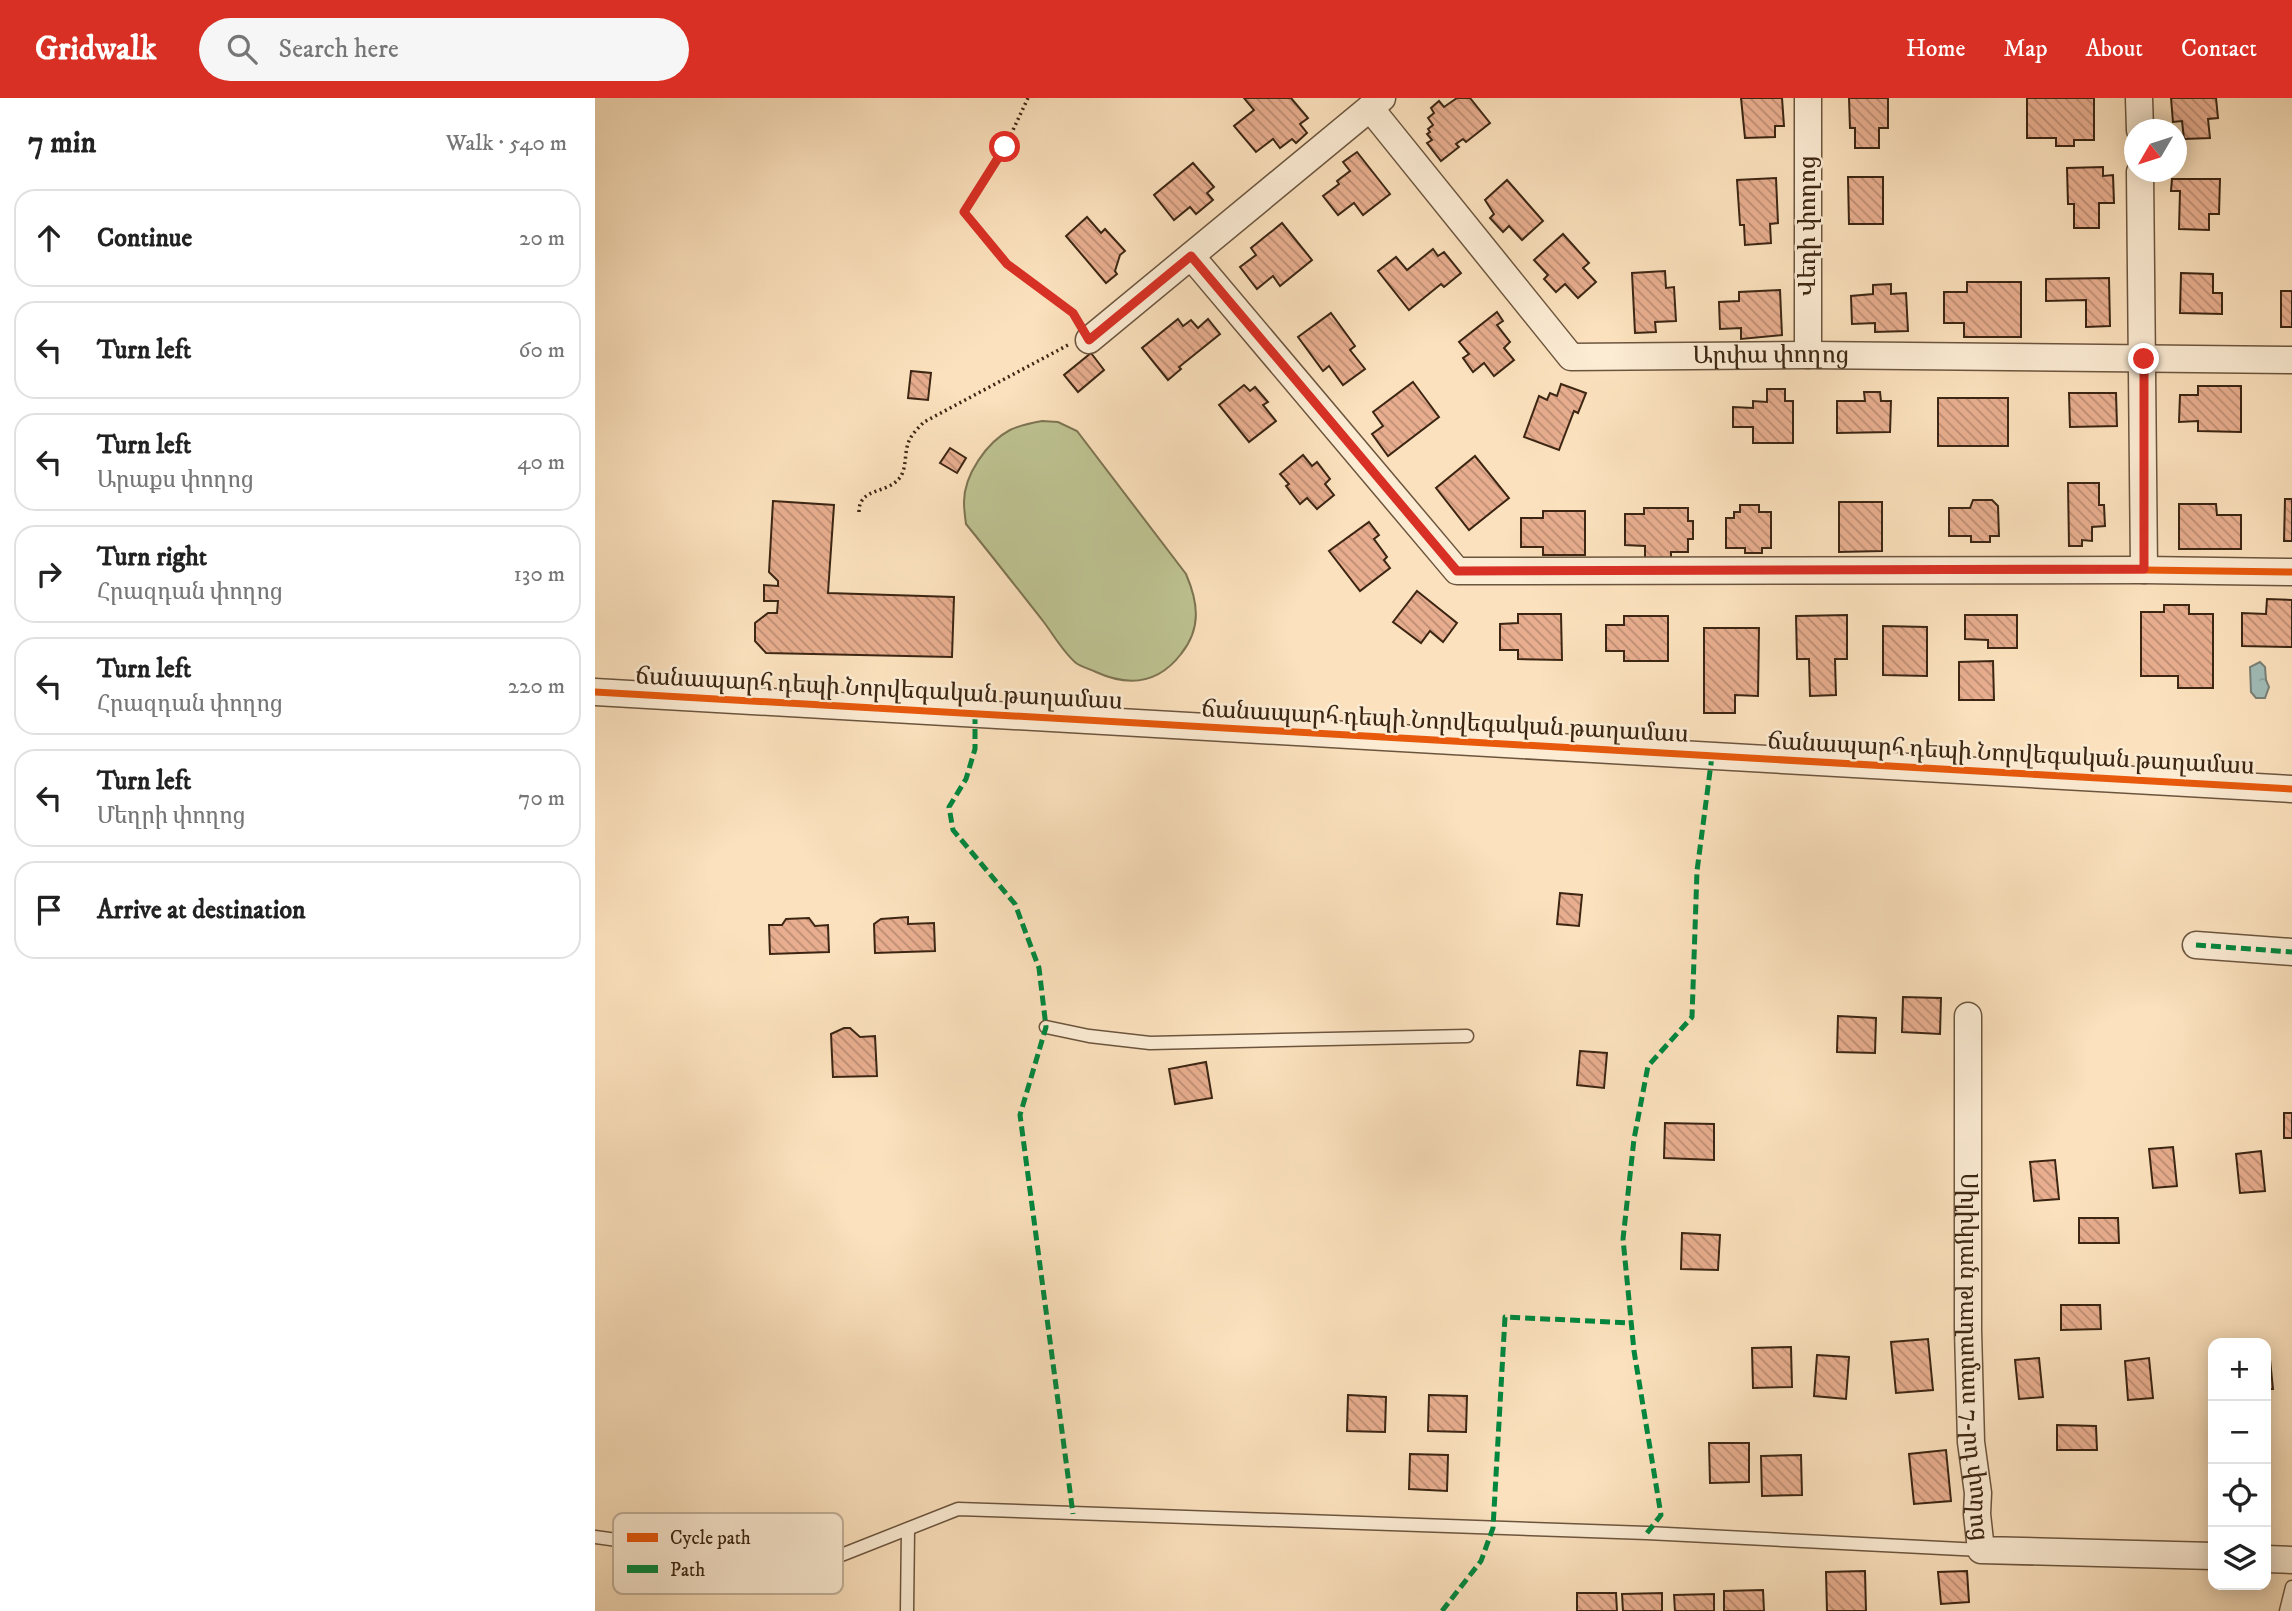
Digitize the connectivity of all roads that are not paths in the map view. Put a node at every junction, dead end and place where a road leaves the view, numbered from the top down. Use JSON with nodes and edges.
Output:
{"nodes":[{"id":1,"x":1808,"y":98,"type":"edge"},
{"id":2,"x":2139,"y":98,"type":"edge"},
{"id":3,"x":1376,"y":103,"type":"edge"},
{"id":4,"x":2140,"y":119,"type":"edge"},
{"id":5,"x":2140,"y":182,"type":"edge"},
{"id":6,"x":1191,"y":256,"type":"junction"},
{"id":7,"x":1089,"y":340,"type":"road end"},
{"id":8,"x":1808,"y":355,"type":"junction"},
{"id":9,"x":2144,"y":359,"type":"junction"},
{"id":10,"x":2292,"y":360,"type":"edge"},
{"id":11,"x":2144,"y":569,"type":"junction"},
{"id":12,"x":2292,"y":572,"type":"edge"},
{"id":13,"x":595,"y":692,"type":"edge"},
{"id":14,"x":2292,"y":789,"type":"edge"},
{"id":15,"x":2196,"y":945,"type":"dead end"},
{"id":16,"x":2292,"y":952,"type":"edge"},
{"id":17,"x":1968,"y":1016,"type":"dead end"},
{"id":18,"x":1045,"y":1027,"type":"dead end"},
{"id":19,"x":1467,"y":1036,"type":"dead end"},
{"id":20,"x":908,"y":1528,"type":"junction"},
{"id":21,"x":595,"y":1537,"type":"edge"},
{"id":22,"x":613,"y":1540,"type":"edge"},
{"id":23,"x":1981,"y":1550,"type":"junction"},
{"id":24,"x":843,"y":1554,"type":"edge"},
{"id":25,"x":2208,"y":1556,"type":"edge"},
{"id":26,"x":2271,"y":1559,"type":"edge"},
{"id":27,"x":2292,"y":1560,"type":"edge"},
{"id":28,"x":2292,"y":1587,"type":"edge"},
{"id":29,"x":907,"y":1611,"type":"edge"},
{"id":30,"x":2286,"y":1611,"type":"edge"}],
"edges":[{"from":1,"to":8,"type":"street","name":"Վեդի փողոց"},
{"from":2,"to":4,"type":"street"},
{"from":3,"to":6,"type":"street"},
{"from":3,"to":8,"type":"street","name":"Արփա փողոց"},
{"from":5,"to":9,"type":"street"},
{"from":6,"to":7,"type":"street"},
{"from":6,"to":11,"type":"street"},
{"from":8,"to":9,"type":"street","name":"Արփա փողոց"},
{"from":9,"to":10,"type":"street","name":"Արփա փողոց"},
{"from":9,"to":11,"type":"street"},
{"from":11,"to":12,"type":"street"},
{"from":13,"to":14,"type":"street","name":"ճանապարհ դեպի Նորվեգական թաղամաս"},
{"from":15,"to":16,"type":"street"},
{"from":17,"to":23,"type":"street","name":"Սիլիկյան թաղամաս 7-րդ փողոց"},
{"from":18,"to":19,"type":"lane"},
{"from":20,"to":23,"type":"lane"},
{"from":20,"to":24,"type":"lane"},
{"from":20,"to":29,"type":"lane"},
{"from":21,"to":22,"type":"lane"},
{"from":23,"to":25,"type":"street","name":"Սիլիկյան թաղամաս 7-րդ փողոց"},
{"from":26,"to":27,"type":"street"},
{"from":28,"to":30,"type":"lane"}]}
